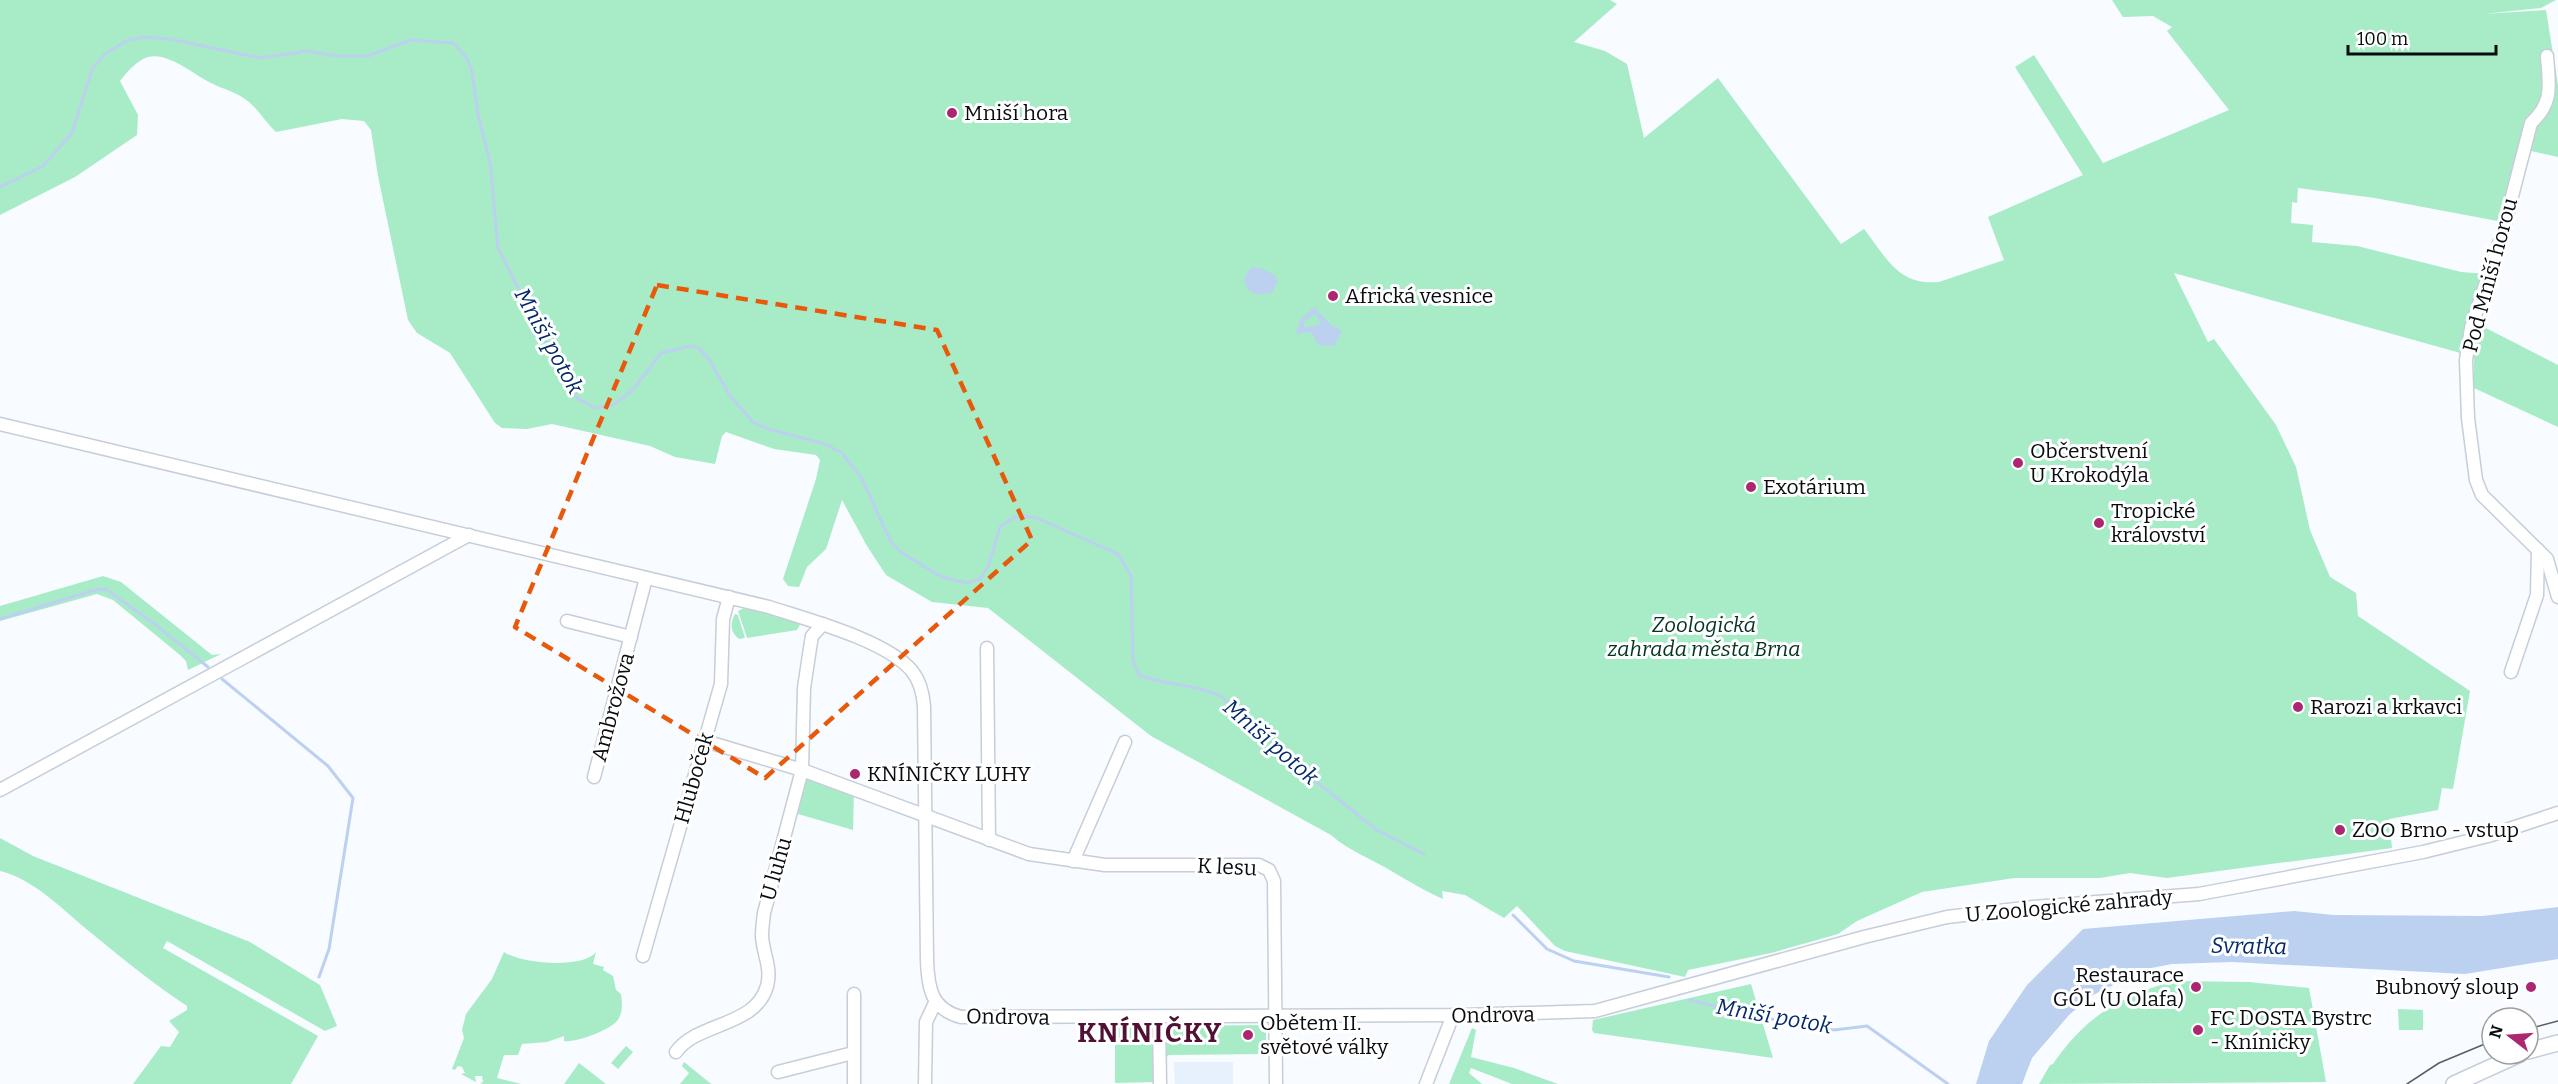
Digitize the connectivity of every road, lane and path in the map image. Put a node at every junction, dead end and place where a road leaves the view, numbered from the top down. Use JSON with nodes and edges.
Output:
{"nodes":[{"id":1,"x":2547,"y":56,"type":"dead end"},
{"id":2,"x":0,"y":424,"type":"edge"},
{"id":3,"x":469,"y":535,"type":"junction"},
{"id":4,"x":2538,"y":550,"type":"junction"},
{"id":5,"x":646,"y":578,"type":"junction"},
{"id":6,"x":729,"y":597,"type":"junction"},
{"id":7,"x":2558,"y":597,"type":"edge"},
{"id":8,"x":567,"y":621,"type":"dead end"},
{"id":9,"x":823,"y":624,"type":"junction"},
{"id":10,"x":631,"y":637,"type":"junction"},
{"id":11,"x":987,"y":648,"type":"dead end"},
{"id":12,"x":2511,"y":672,"type":"dead end"},
{"id":13,"x":705,"y":741,"type":"junction"},
{"id":14,"x":1125,"y":742,"type":"dead end"},
{"id":15,"x":802,"y":770,"type":"junction"},
{"id":16,"x":594,"y":777,"type":"dead end"},
{"id":17,"x":0,"y":790,"type":"edge"},
{"id":18,"x":2558,"y":813,"type":"edge"},
{"id":19,"x":926,"y":818,"type":"junction"},
{"id":20,"x":989,"y":840,"type":"junction"},
{"id":21,"x":1073,"y":861,"type":"junction"},
{"id":22,"x":643,"y":956,"type":"dead end"},
{"id":23,"x":854,"y":994,"type":"dead end"},
{"id":24,"x":935,"y":1003,"type":"junction"},
{"id":25,"x":1583,"y":1012,"type":"joint"},
{"id":26,"x":1453,"y":1015,"type":"junction"},
{"id":27,"x":1276,"y":1017,"type":"junction"},
{"id":28,"x":1159,"y":1018,"type":"junction"},
{"id":29,"x":2558,"y":1043,"type":"edge"},
{"id":30,"x":2540,"y":1048,"type":"edge"},
{"id":31,"x":676,"y":1052,"type":"dead end"},
{"id":32,"x":853,"y":1053,"type":"junction"},
{"id":33,"x":2494,"y":1066,"type":"edge"},
{"id":34,"x":778,"y":1072,"type":"dead end"},
{"id":35,"x":854,"y":1084,"type":"edge"},
{"id":36,"x":925,"y":1084,"type":"edge"},
{"id":37,"x":1160,"y":1084,"type":"edge"},
{"id":38,"x":1276,"y":1084,"type":"edge"},
{"id":39,"x":1426,"y":1084,"type":"edge"},
{"id":40,"x":2454,"y":1084,"type":"edge"}],
"edges":[{"from":1,"to":4,"type":"street","name":"Pod Mniší horou"},
{"from":2,"to":3,"type":"street","name":"Ondrova"},
{"from":3,"to":5,"type":"street","name":"Ondrova"},
{"from":3,"to":17,"type":"street"},
{"from":4,"to":7,"type":"street","name":"Pod Mniší horou"},
{"from":4,"to":12,"type":"street"},
{"from":5,"to":6,"type":"street","name":"Ondrova"},
{"from":5,"to":10,"type":"street","name":"Ambrožova"},
{"from":6,"to":9,"type":"street","name":"Ondrova"},
{"from":6,"to":13,"type":"street","name":"Hluboček"},
{"from":8,"to":10,"type":"street","name":"Ambrožova"},
{"from":9,"to":15,"type":"street","name":"U luhu"},
{"from":9,"to":19,"type":"street","name":"Ondrova"},
{"from":10,"to":16,"type":"street","name":"Ambrožova"},
{"from":11,"to":20,"type":"street"},
{"from":13,"to":15,"type":"street","name":"K lesu"},
{"from":13,"to":22,"type":"street","name":"Hluboček"},
{"from":14,"to":21,"type":"street"},
{"from":15,"to":19,"type":"street","name":"K lesu"},
{"from":15,"to":31,"type":"street","name":"U luhu"},
{"from":18,"to":25,"type":"street","name":"U Zoologické zahrady"},
{"from":19,"to":20,"type":"street","name":"K lesu"},
{"from":19,"to":24,"type":"street","name":"Ondrova"},
{"from":20,"to":21,"type":"street","name":"K lesu"},
{"from":21,"to":27,"type":"street","name":"K lesu"},
{"from":23,"to":32,"type":"street"},
{"from":24,"to":28,"type":"street","name":"Ondrova"},
{"from":24,"to":36,"type":"street"},
{"from":25,"to":26,"type":"street","name":"Ondrova"},
{"from":26,"to":27,"type":"street","name":"Ondrova"},
{"from":26,"to":39,"type":"street"},
{"from":27,"to":28,"type":"street","name":"Ondrova"},
{"from":27,"to":38,"type":"street","name":"K lesu"},
{"from":28,"to":37,"type":"street"},
{"from":29,"to":30,"type":"main road"},
{"from":32,"to":34,"type":"street"},
{"from":32,"to":35,"type":"street"},
{"from":33,"to":40,"type":"main road"}]}
